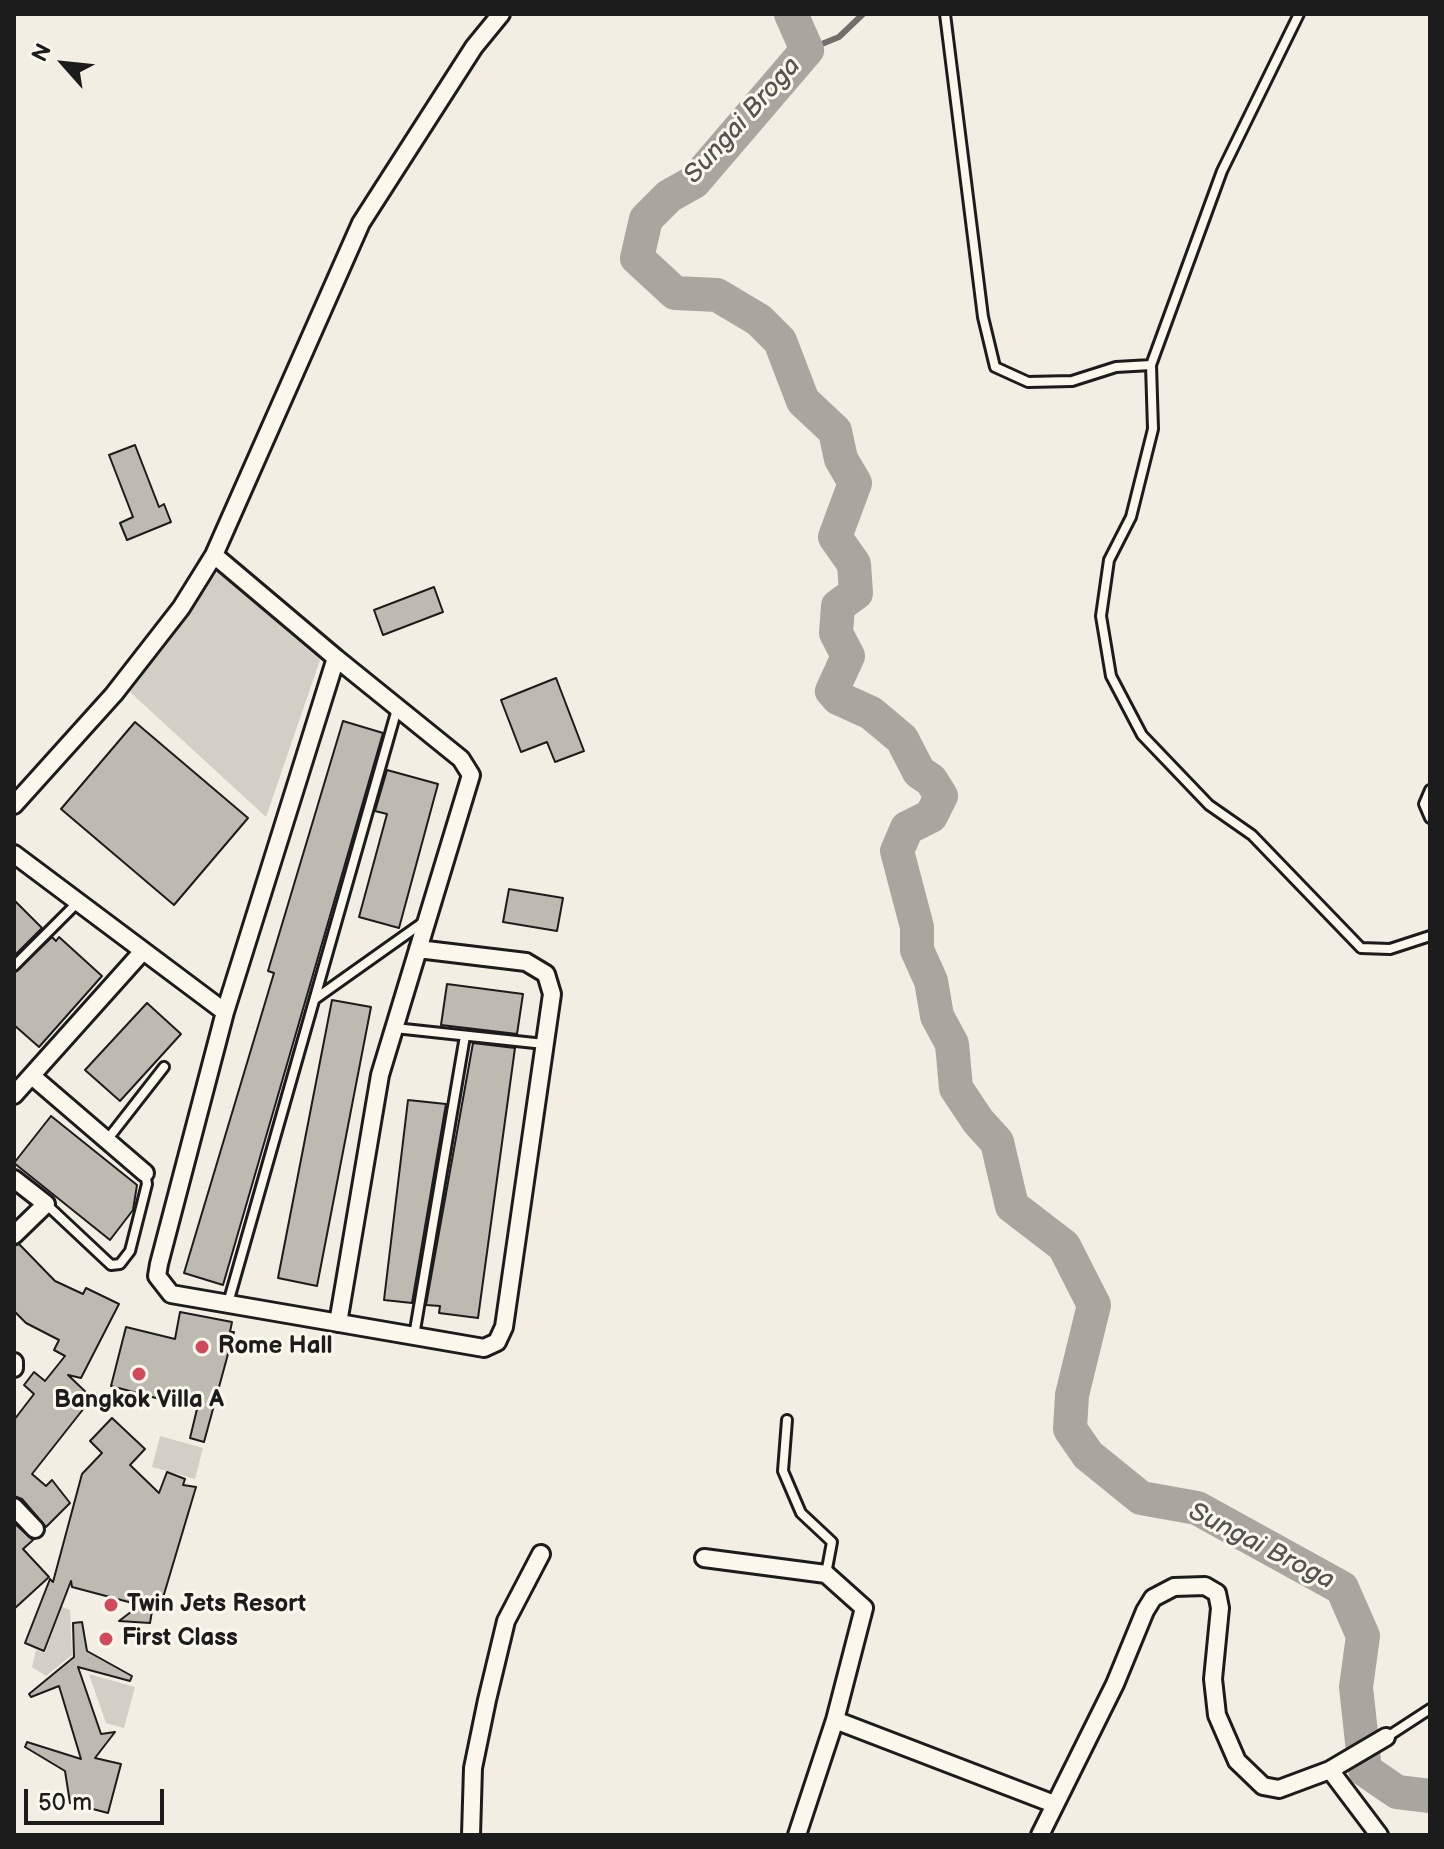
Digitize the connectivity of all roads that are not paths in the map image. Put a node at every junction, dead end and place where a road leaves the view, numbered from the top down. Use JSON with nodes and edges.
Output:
{"nodes":[{"id":1,"x":501,"y":14,"type":"edge"},
{"id":2,"x":945,"y":14,"type":"edge"},
{"id":3,"x":1299,"y":14,"type":"edge"},
{"id":4,"x":1151,"y":365,"type":"junction"},
{"id":5,"x":214,"y":555,"type":"junction"},
{"id":6,"x":336,"y":658,"type":"junction"},
{"id":7,"x":397,"y":709,"type":"junction"},
{"id":8,"x":1430,"y":790,"type":"edge"},
{"id":9,"x":14,"y":805,"type":"edge"},
{"id":10,"x":1430,"y":818,"type":"edge"},
{"id":11,"x":14,"y":855,"type":"edge"},
{"id":12,"x":78,"y":902,"type":"junction"},
{"id":13,"x":427,"y":920,"type":"junction"},
{"id":14,"x":1430,"y":936,"type":"edge"},
{"id":15,"x":418,"y":949,"type":"junction"},
{"id":16,"x":143,"y":951,"type":"junction"},
{"id":17,"x":14,"y":966,"type":"edge"},
{"id":18,"x":314,"y":999,"type":"junction"},
{"id":19,"x":225,"y":1012,"type":"junction"},
{"id":20,"x":394,"y":1028,"type":"junction"},
{"id":21,"x":465,"y":1036,"type":"junction"},
{"id":22,"x":546,"y":1045,"type":"junction"},
{"id":23,"x":164,"y":1067,"type":"dead end"},
{"id":24,"x":32,"y":1076,"type":"junction"},
{"id":25,"x":14,"y":1095,"type":"edge"},
{"id":26,"x":107,"y":1140,"type":"junction"},
{"id":27,"x":145,"y":1173,"type":"joint"},
{"id":28,"x":14,"y":1179,"type":"edge"},
{"id":29,"x":46,"y":1204,"type":"junction"},
{"id":30,"x":14,"y":1235,"type":"edge"},
{"id":31,"x":228,"y":1304,"type":"junction"},
{"id":32,"x":338,"y":1323,"type":"junction"},
{"id":33,"x":414,"y":1336,"type":"junction"},
{"id":34,"x":787,"y":1420,"type":"dead end"},
{"id":35,"x":14,"y":1507,"type":"edge"},
{"id":36,"x":35,"y":1529,"type":"dead end"},
{"id":37,"x":541,"y":1554,"type":"dead end"},
{"id":38,"x":704,"y":1558,"type":"dead end"},
{"id":39,"x":826,"y":1574,"type":"junction"},
{"id":40,"x":1430,"y":1709,"type":"edge"},
{"id":41,"x":835,"y":1720,"type":"junction"},
{"id":42,"x":1386,"y":1737,"type":"joint"},
{"id":43,"x":1337,"y":1766,"type":"junction"},
{"id":44,"x":1054,"y":1804,"type":"junction"},
{"id":45,"x":471,"y":1835,"type":"edge"},
{"id":46,"x":797,"y":1835,"type":"edge"},
{"id":47,"x":1040,"y":1835,"type":"edge"},
{"id":48,"x":1379,"y":1835,"type":"edge"}],
"edges":[{"from":1,"to":5,"type":"street"},
{"from":2,"to":4,"type":"lane"},
{"from":3,"to":4,"type":"lane"},
{"from":4,"to":14,"type":"lane"},
{"from":5,"to":6,"type":"street"},
{"from":5,"to":9,"type":"street"},
{"from":6,"to":7,"type":"street"},
{"from":6,"to":19,"type":"street"},
{"from":7,"to":13,"type":"street"},
{"from":7,"to":18,"type":"lane"},
{"from":8,"to":10,"type":"lane"},
{"from":11,"to":12,"type":"street"},
{"from":12,"to":16,"type":"street"},
{"from":12,"to":17,"type":"lane"},
{"from":13,"to":15,"type":"street"},
{"from":13,"to":18,"type":"lane"},
{"from":15,"to":20,"type":"street"},
{"from":15,"to":22,"type":"street"},
{"from":16,"to":19,"type":"street"},
{"from":16,"to":24,"type":"street"},
{"from":18,"to":31,"type":"lane"},
{"from":19,"to":31,"type":"street"},
{"from":20,"to":21,"type":"lane"},
{"from":20,"to":32,"type":"street"},
{"from":21,"to":22,"type":"lane"},
{"from":21,"to":33,"type":"lane"},
{"from":22,"to":33,"type":"street"},
{"from":23,"to":26,"type":"lane"},
{"from":24,"to":25,"type":"street"},
{"from":24,"to":26,"type":"street"},
{"from":26,"to":27,"type":"street"},
{"from":27,"to":29,"type":"lane"},
{"from":28,"to":29,"type":"street"},
{"from":29,"to":30,"type":"street"},
{"from":31,"to":32,"type":"street"},
{"from":32,"to":33,"type":"street"},
{"from":34,"to":39,"type":"lane"},
{"from":35,"to":36,"type":"street"},
{"from":37,"to":45,"type":"street"},
{"from":38,"to":39,"type":"street"},
{"from":39,"to":41,"type":"street"},
{"from":40,"to":42,"type":"lane"},
{"from":41,"to":44,"type":"street"},
{"from":41,"to":46,"type":"street"},
{"from":42,"to":43,"type":"street"},
{"from":43,"to":44,"type":"street"},
{"from":43,"to":48,"type":"street"},
{"from":44,"to":47,"type":"street"}]}
